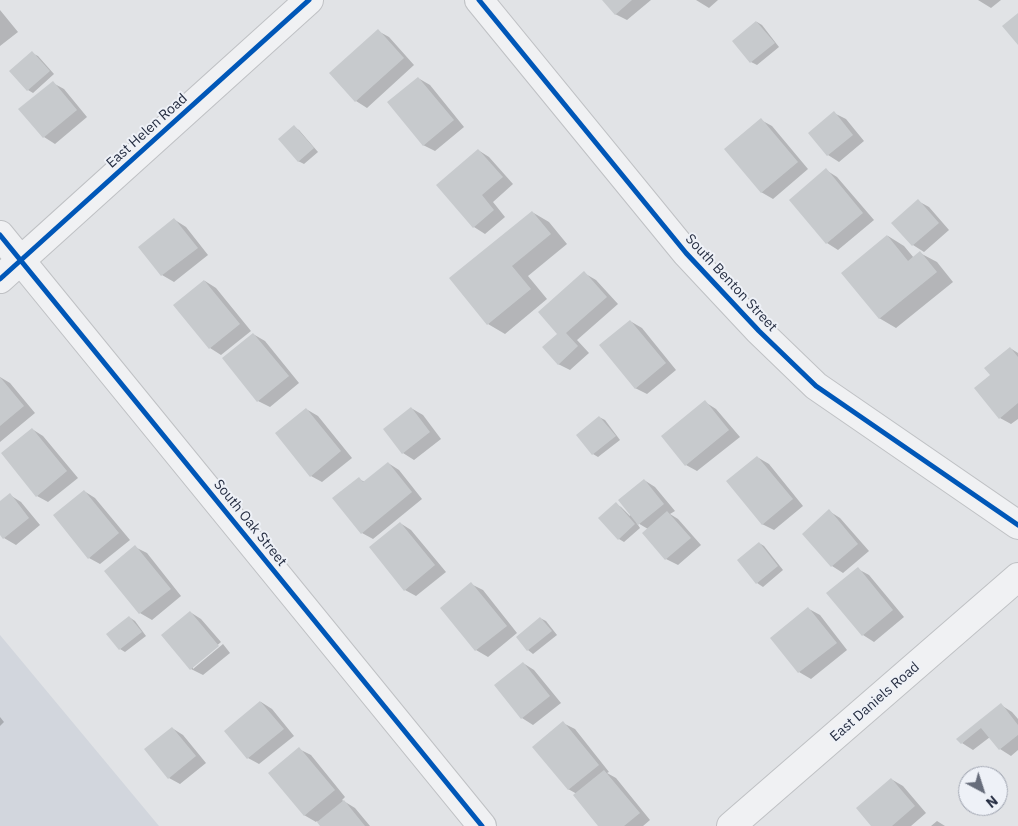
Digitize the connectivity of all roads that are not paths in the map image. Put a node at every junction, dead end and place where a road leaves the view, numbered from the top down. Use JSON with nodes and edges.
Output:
{"nodes":[{"id":1,"x":309,"y":0,"type":"edge"},
{"id":2,"x":480,"y":0,"type":"edge"},
{"id":3,"x":0,"y":235,"type":"edge"},
{"id":4,"x":21,"y":260,"type":"junction"},
{"id":5,"x":0,"y":279,"type":"edge"},
{"id":6,"x":1018,"y":525,"type":"edge"},
{"id":7,"x":1018,"y":578,"type":"edge"},
{"id":8,"x":743,"y":822,"type":"edge"},
{"id":9,"x":482,"y":826,"type":"edge"}],
"edges":[{"from":1,"to":4,"type":"street","name":"East Helen Road"},
{"from":2,"to":6,"type":"street","name":"South Benton Street"},
{"from":3,"to":4,"type":"street","name":"South Oak Street"},
{"from":4,"to":5,"type":"street","name":"East Helen Road"},
{"from":4,"to":9,"type":"street","name":"South Oak Street"},
{"from":7,"to":8,"type":"street","name":"East Daniels Road"}]}
